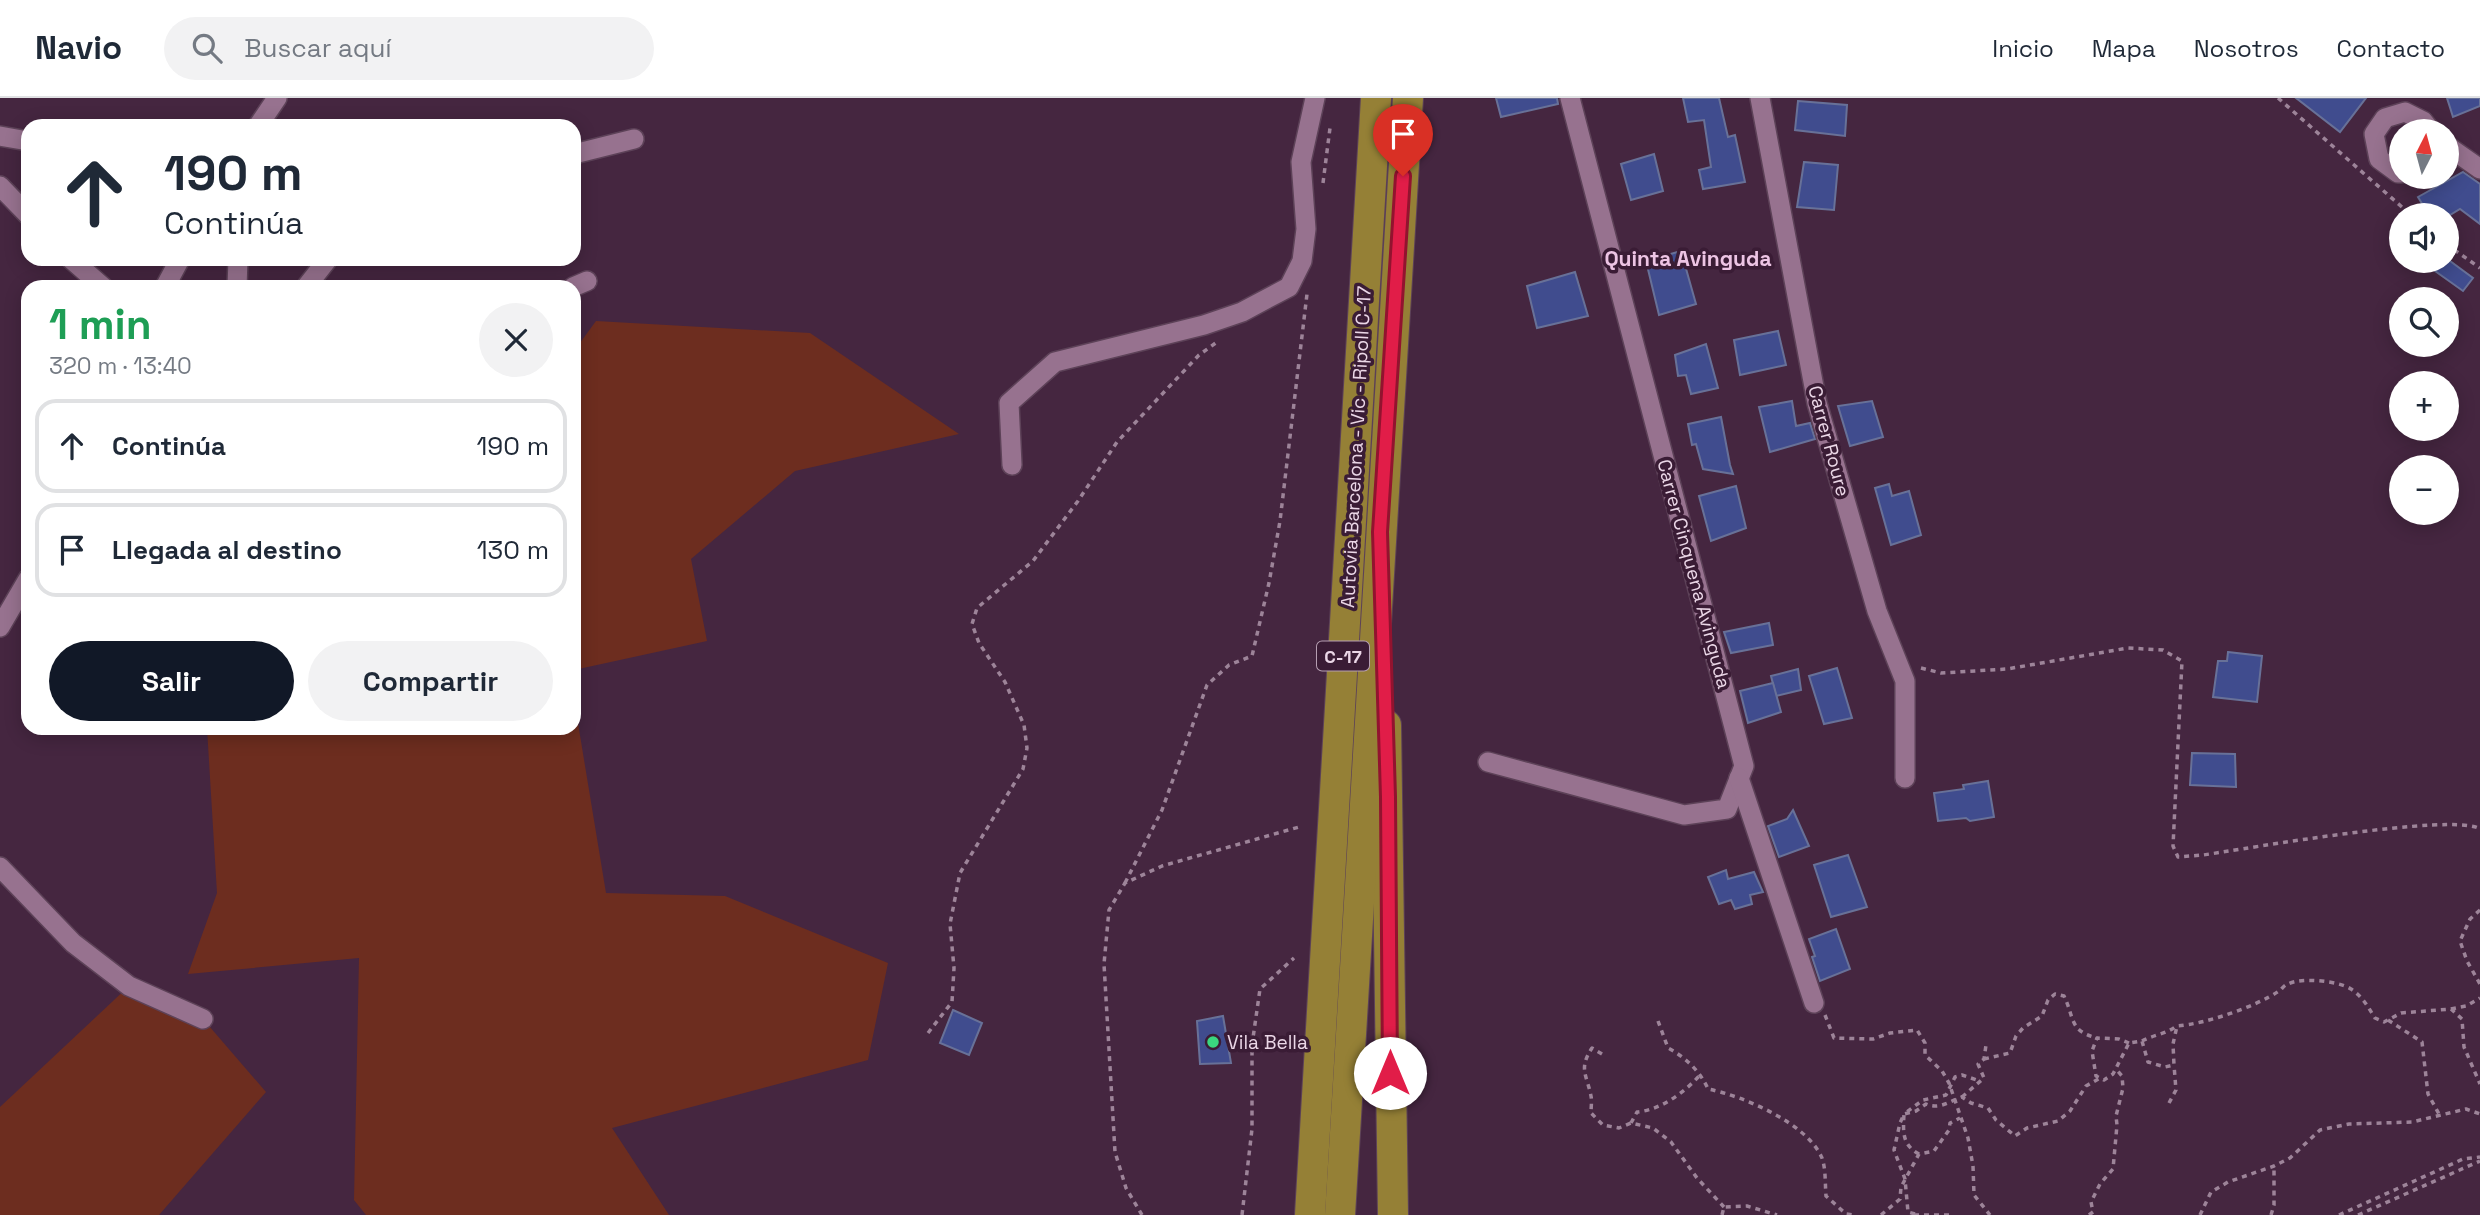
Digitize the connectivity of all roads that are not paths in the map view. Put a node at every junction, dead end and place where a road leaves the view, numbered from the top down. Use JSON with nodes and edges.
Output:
{"nodes":[{"id":1,"x":276,"y":98,"type":"edge"},
{"id":2,"x":1315,"y":98,"type":"edge"},
{"id":3,"x":1376,"y":98,"type":"edge"},
{"id":4,"x":1408,"y":98,"type":"edge"},
{"id":5,"x":1570,"y":98,"type":"edge"},
{"id":6,"x":1760,"y":98,"type":"edge"},
{"id":7,"x":262,"y":119,"type":"edge"},
{"id":8,"x":2419,"y":119,"type":"edge"},
{"id":9,"x":0,"y":136,"type":"edge"},
{"id":10,"x":634,"y":139,"type":"dead end"},
{"id":11,"x":21,"y":140,"type":"edge"},
{"id":12,"x":581,"y":152,"type":"edge"},
{"id":13,"x":2459,"y":154,"type":"edge"},
{"id":14,"x":2389,"y":166,"type":"edge"},
{"id":15,"x":2480,"y":169,"type":"edge"},
{"id":16,"x":0,"y":186,"type":"edge"},
{"id":17,"x":21,"y":208,"type":"edge"},
{"id":18,"x":79,"y":266,"type":"edge"},
{"id":19,"x":322,"y":266,"type":"edge"},
{"id":20,"x":95,"y":280,"type":"edge"},
{"id":21,"x":312,"y":280,"type":"edge"},
{"id":22,"x":1012,"y":465,"type":"dead end"},
{"id":23,"x":1380,"y":532,"type":"junction"},
{"id":24,"x":21,"y":591,"type":"edge"},
{"id":25,"x":0,"y":627,"type":"edge"},
{"id":26,"x":1488,"y":762,"type":"dead end"},
{"id":27,"x":1739,"y":778,"type":"junction"},
{"id":28,"x":1905,"y":778,"type":"dead end"},
{"id":29,"x":0,"y":867,"type":"edge"},
{"id":30,"x":1814,"y":1003,"type":"road end"},
{"id":31,"x":203,"y":1019,"type":"dead end"},
{"id":32,"x":1310,"y":1215,"type":"edge"},
{"id":33,"x":1340,"y":1215,"type":"edge"},
{"id":34,"x":1393,"y":1215,"type":"edge"}],
"edges":[{"from":1,"to":7,"type":"street"},
{"from":2,"to":22,"type":"street"},
{"from":3,"to":32,"type":"highway","name":"Autovia Barcelona - Vic - Ripoll C-17","number":"C-17"},
{"from":4,"to":23,"type":"highway","name":"Autovia Barcelona - Vic - Ripoll C-17","number":"C-17"},
{"from":5,"to":27,"type":"street","name":"Carrer Cinquena Avinguda"},
{"from":6,"to":28,"type":"street","name":"Carrer Roure"},
{"from":8,"to":14,"type":"street"},
{"from":9,"to":11,"type":"street"},
{"from":10,"to":12,"type":"street"},
{"from":13,"to":15,"type":"street"},
{"from":16,"to":17,"type":"street"},
{"from":18,"to":20,"type":"street"},
{"from":19,"to":21,"type":"street"},
{"from":23,"to":33,"type":"highway","name":"Autovia Barcelona - Vic - Ripoll C-17","number":"C-17"},
{"from":23,"to":34,"type":"highway"},
{"from":24,"to":25,"type":"street"},
{"from":26,"to":27,"type":"street","name":"Carrer Cinquena Avinguda"},
{"from":27,"to":30,"type":"street"},
{"from":29,"to":31,"type":"street"}]}
